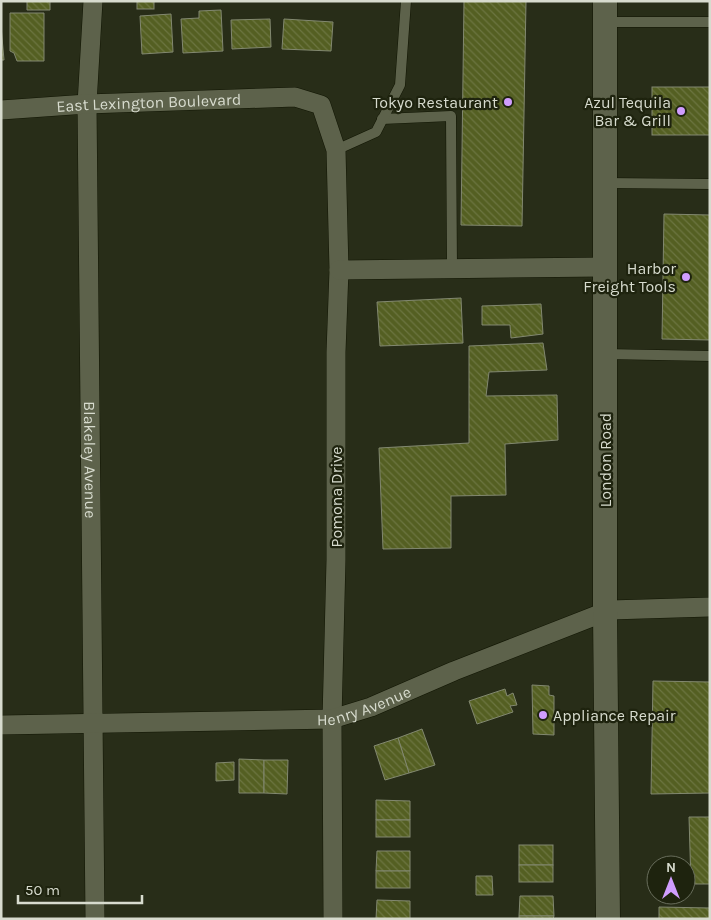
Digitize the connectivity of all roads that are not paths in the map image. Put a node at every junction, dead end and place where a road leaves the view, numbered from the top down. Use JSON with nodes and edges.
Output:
{"nodes":[{"id":1,"x":92,"y":1,"type":"edge"},
{"id":2,"x":406,"y":1,"type":"edge"},
{"id":3,"x":606,"y":12,"type":"edge"},
{"id":4,"x":710,"y":22,"type":"edge"},
{"id":5,"x":295,"y":97,"type":"joint"},
{"id":6,"x":87,"y":104,"type":"junction"},
{"id":7,"x":1,"y":110,"type":"edge"},
{"id":8,"x":382,"y":119,"type":"junction"},
{"id":9,"x":336,"y":150,"type":"junction"},
{"id":10,"x":605,"y":183,"type":"junction"},
{"id":11,"x":710,"y":184,"type":"edge"},
{"id":12,"x":605,"y":267,"type":"junction"},
{"id":13,"x":452,"y":269,"type":"junction"},
{"id":14,"x":339,"y":270,"type":"junction"},
{"id":15,"x":605,"y":354,"type":"junction"},
{"id":16,"x":710,"y":356,"type":"edge"},
{"id":17,"x":710,"y":607,"type":"edge"},
{"id":18,"x":605,"y":612,"type":"junction"},
{"id":19,"x":332,"y":719,"type":"junction"},
{"id":20,"x":94,"y":723,"type":"junction"},
{"id":21,"x":1,"y":725,"type":"edge"},
{"id":22,"x":95,"y":919,"type":"edge"},
{"id":23,"x":333,"y":919,"type":"edge"},
{"id":24,"x":608,"y":919,"type":"edge"}],
"edges":[{"from":1,"to":6,"type":"street","name":"Blakeley Avenue"},
{"from":2,"to":8,"type":"lane"},
{"from":3,"to":4,"type":"lane"},
{"from":3,"to":10,"type":"street","name":"London Road"},
{"from":5,"to":6,"type":"street","name":"East Lexington Boulevard"},
{"from":5,"to":9,"type":"street","name":"Pomona Drive"},
{"from":6,"to":7,"type":"street","name":"East Lexington Boulevard"},
{"from":6,"to":20,"type":"street","name":"Blakeley Avenue"},
{"from":8,"to":9,"type":"lane"},
{"from":8,"to":13,"type":"lane"},
{"from":9,"to":14,"type":"street","name":"Pomona Drive"},
{"from":10,"to":11,"type":"lane"},
{"from":10,"to":12,"type":"street","name":"London Road"},
{"from":12,"to":13,"type":"street"},
{"from":12,"to":15,"type":"street","name":"London Road"},
{"from":13,"to":14,"type":"street"},
{"from":14,"to":19,"type":"street","name":"Pomona Drive"},
{"from":15,"to":16,"type":"lane"},
{"from":15,"to":18,"type":"street","name":"London Road"},
{"from":17,"to":18,"type":"street","name":"Henry Avenue"},
{"from":18,"to":19,"type":"street","name":"Henry Avenue"},
{"from":18,"to":24,"type":"street","name":"London Road"},
{"from":19,"to":20,"type":"street","name":"Henry Avenue"},
{"from":19,"to":23,"type":"street","name":"Pomona Drive"},
{"from":20,"to":21,"type":"street","name":"Henry Avenue"},
{"from":20,"to":22,"type":"street","name":"Blakeley Avenue"}]}
